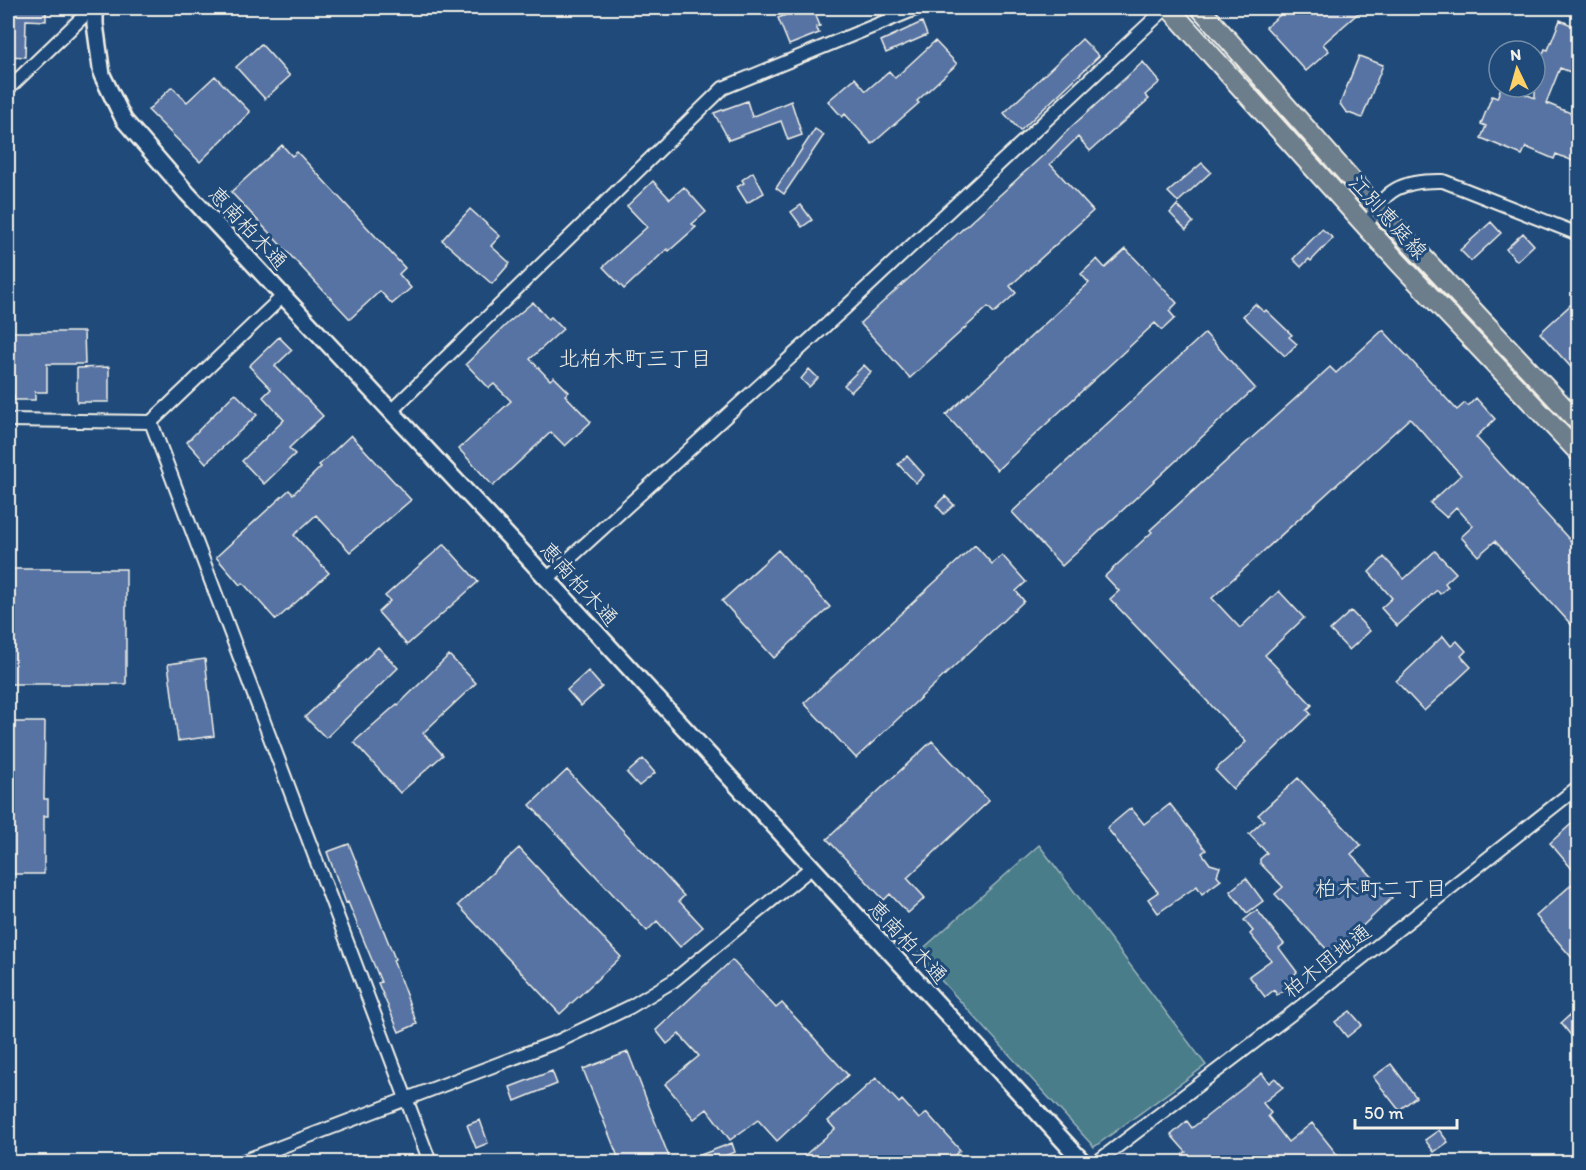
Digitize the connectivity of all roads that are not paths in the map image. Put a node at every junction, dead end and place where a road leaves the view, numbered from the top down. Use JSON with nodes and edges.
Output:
{"nodes":[{"id":1,"x":94,"y":8,"type":"edge"},
{"id":2,"x":918,"y":8,"type":"edge"},
{"id":3,"x":1168,"y":8,"type":"edge"},
{"id":4,"x":1200,"y":8,"type":"edge"},
{"id":5,"x":8,"y":89,"type":"edge"},
{"id":6,"x":1376,"y":206,"type":"junction"},
{"id":7,"x":1367,"y":227,"type":"junction"},
{"id":8,"x":1578,"y":234,"type":"edge"},
{"id":9,"x":282,"y":297,"type":"junction"},
{"id":10,"x":391,"y":411,"type":"junction"},
{"id":11,"x":8,"y":420,"type":"edge"},
{"id":12,"x":151,"y":422,"type":"junction"},
{"id":13,"x":1578,"y":422,"type":"edge"},
{"id":14,"x":1578,"y":452,"type":"edge"},
{"id":15,"x":547,"y":579,"type":"junction"},
{"id":16,"x":1578,"y":787,"type":"edge"},
{"id":17,"x":811,"y":868,"type":"junction"},
{"id":18,"x":407,"y":1100,"type":"junction"},
{"id":19,"x":241,"y":1162,"type":"edge"},
{"id":20,"x":430,"y":1162,"type":"edge"},
{"id":21,"x":1083,"y":1162,"type":"edge"},
{"id":22,"x":1097,"y":1162,"type":"edge"}],
"edges":[{"from":1,"to":5,"type":"street"},
{"from":1,"to":9,"type":"street","name":"恵南柏木通"},
{"from":2,"to":10,"type":"street"},
{"from":3,"to":7,"type":"main road","name":"江別恵庭線"},
{"from":3,"to":15,"type":"street"},
{"from":4,"to":6,"type":"main road","name":"江別恵庭線"},
{"from":6,"to":7,"type":"street"},
{"from":6,"to":8,"type":"street"},
{"from":6,"to":13,"type":"main road","name":"江別恵庭線"},
{"from":7,"to":14,"type":"main road","name":"江別恵庭線"},
{"from":9,"to":10,"type":"street","name":"恵南柏木通"},
{"from":9,"to":12,"type":"street"},
{"from":10,"to":15,"type":"street","name":"恵南柏木通"},
{"from":11,"to":12,"type":"street"},
{"from":12,"to":18,"type":"street"},
{"from":15,"to":17,"type":"street","name":"恵南柏木通"},
{"from":16,"to":22,"type":"street","name":"柏木団地通"},
{"from":17,"to":18,"type":"street"},
{"from":17,"to":21,"type":"street","name":"恵南柏木通"},
{"from":18,"to":19,"type":"street"},
{"from":18,"to":20,"type":"street"}]}
